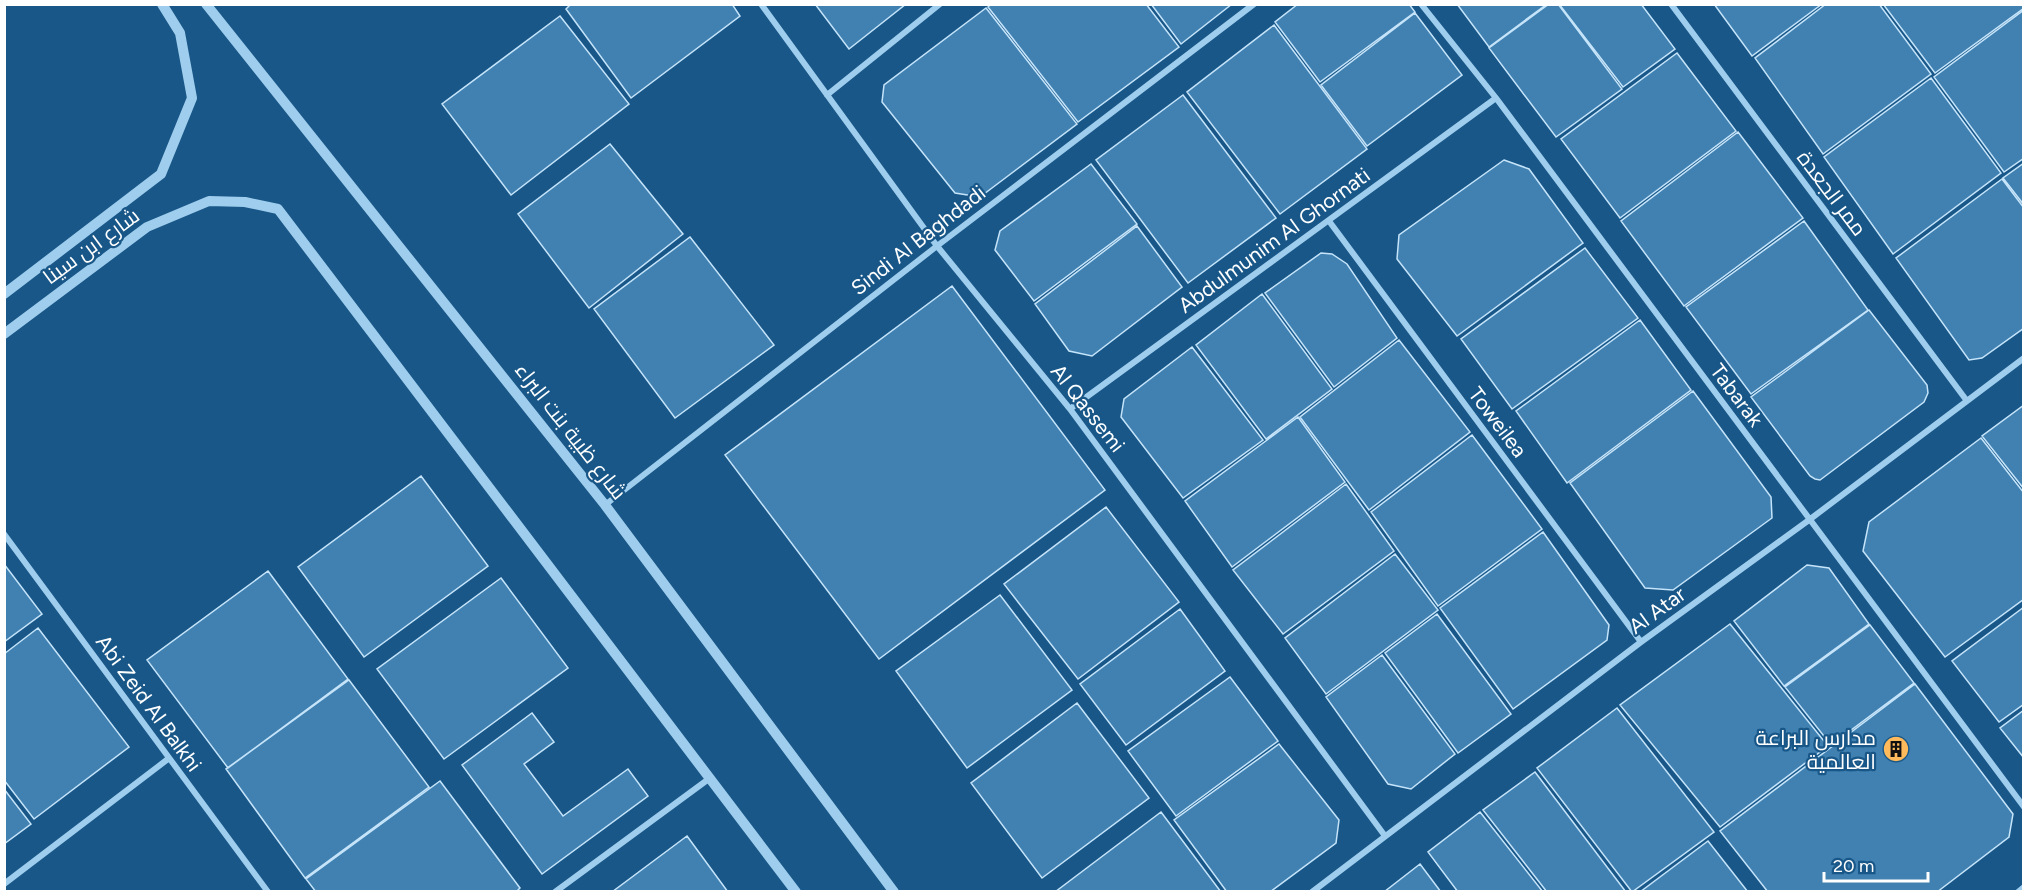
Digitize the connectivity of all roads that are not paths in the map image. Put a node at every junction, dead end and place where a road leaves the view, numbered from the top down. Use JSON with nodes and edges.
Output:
{"nodes":[{"id":1,"x":162,"y":4,"type":"edge"},
{"id":2,"x":206,"y":4,"type":"edge"},
{"id":3,"x":761,"y":4,"type":"edge"},
{"id":4,"x":940,"y":4,"type":"edge"},
{"id":5,"x":1254,"y":4,"type":"edge"},
{"id":6,"x":1421,"y":4,"type":"edge"},
{"id":7,"x":1671,"y":4,"type":"edge"},
{"id":8,"x":826,"y":95,"type":"junction"},
{"id":9,"x":1496,"y":98,"type":"junction"},
{"id":10,"x":1329,"y":221,"type":"junction"},
{"id":11,"x":937,"y":246,"type":"junction"},
{"id":12,"x":4,"y":294,"type":"edge"},
{"id":13,"x":4,"y":333,"type":"edge"},
{"id":14,"x":2024,"y":358,"type":"edge"},
{"id":15,"x":1966,"y":401,"type":"junction"},
{"id":16,"x":1070,"y":409,"type":"junction"},
{"id":17,"x":605,"y":505,"type":"junction"},
{"id":18,"x":1809,"y":520,"type":"junction"},
{"id":19,"x":4,"y":534,"type":"edge"},
{"id":20,"x":1641,"y":642,"type":"junction"},
{"id":21,"x":168,"y":759,"type":"junction"},
{"id":22,"x":710,"y":778,"type":"junction"},
{"id":23,"x":2024,"y":807,"type":"edge"},
{"id":24,"x":1385,"y":836,"type":"junction"},
{"id":25,"x":4,"y":884,"type":"edge"},
{"id":26,"x":2024,"y":887,"type":"edge"},
{"id":27,"x":268,"y":891,"type":"edge"},
{"id":28,"x":555,"y":891,"type":"edge"},
{"id":29,"x":796,"y":891,"type":"edge"},
{"id":30,"x":894,"y":891,"type":"edge"},
{"id":31,"x":1312,"y":891,"type":"edge"},
{"id":32,"x":2018,"y":891,"type":"edge"}],
"edges":[{"from":1,"to":12,"type":"street"},
{"from":2,"to":17,"type":"street","name":"شارع ظبية بنت البراء"},
{"from":3,"to":8,"type":"street","name":"Al Qassemi"},
{"from":4,"to":8,"type":"street"},
{"from":5,"to":11,"type":"street","name":"Sindi Al Baghdadi"},
{"from":6,"to":9,"type":"street","name":"Tabarak"},
{"from":7,"to":15,"type":"street","name":"ممر الجعدة"},
{"from":8,"to":11,"type":"street","name":"Al Qassemi"},
{"from":9,"to":10,"type":"street","name":"Abdulmunim Al Ghornati"},
{"from":9,"to":18,"type":"street","name":"Tabarak"},
{"from":10,"to":16,"type":"street","name":"Abdulmunim Al Ghornati"},
{"from":10,"to":20,"type":"street","name":"Toweilea"},
{"from":11,"to":16,"type":"street","name":"Al Qassemi"},
{"from":11,"to":17,"type":"street","name":"Sindi Al Baghdadi"},
{"from":13,"to":22,"type":"street","name":"شارع ابن سينا"},
{"from":14,"to":15,"type":"street","name":"Al Atar"},
{"from":15,"to":18,"type":"street","name":"Al Atar"},
{"from":16,"to":24,"type":"street","name":"Al Qassemi"},
{"from":17,"to":30,"type":"street","name":"شارع ظبية بنت البراء"},
{"from":18,"to":20,"type":"street","name":"Al Atar"},
{"from":18,"to":23,"type":"street","name":"Tabarak"},
{"from":19,"to":21,"type":"street","name":"Abi Zeid Al Balkhi"},
{"from":20,"to":24,"type":"street","name":"Al Atar"},
{"from":21,"to":25,"type":"street"},
{"from":21,"to":27,"type":"street","name":"Abi Zeid Al Balkhi"},
{"from":22,"to":28,"type":"street"},
{"from":22,"to":29,"type":"street"},
{"from":24,"to":31,"type":"street","name":"Al Atar"},
{"from":26,"to":32,"type":"street"}]}
